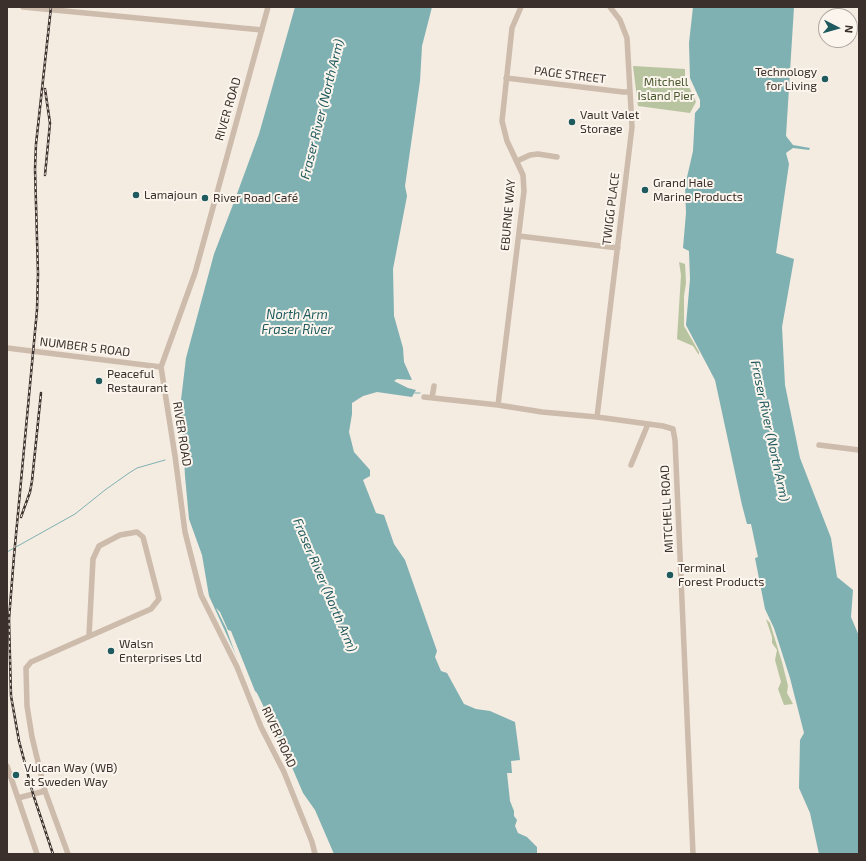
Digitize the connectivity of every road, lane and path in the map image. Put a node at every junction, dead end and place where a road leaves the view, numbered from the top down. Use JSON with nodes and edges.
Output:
{"nodes":[{"id":1,"x":23,"y":7,"type":"edge"},
{"id":2,"x":268,"y":7,"type":"edge"},
{"id":3,"x":521,"y":7,"type":"edge"},
{"id":4,"x":610,"y":7,"type":"edge"},
{"id":5,"x":262,"y":30,"type":"junction"},
{"id":6,"x":506,"y":78,"type":"junction"},
{"id":7,"x":630,"y":92,"type":"junction"},
{"id":8,"x":557,"y":157,"type":"dead end"},
{"id":9,"x":517,"y":161,"type":"junction"},
{"id":10,"x":519,"y":236,"type":"junction"},
{"id":11,"x":618,"y":248,"type":"junction"},
{"id":12,"x":7,"y":348,"type":"edge"},
{"id":13,"x":161,"y":367,"type":"junction"},
{"id":14,"x":434,"y":386,"type":"dead end"},
{"id":15,"x":424,"y":397,"type":"dead end"},
{"id":16,"x":432,"y":398,"type":"junction"},
{"id":17,"x":498,"y":406,"type":"junction"},
{"id":18,"x":598,"y":417,"type":"junction"},
{"id":19,"x":648,"y":424,"type":"junction"},
{"id":20,"x":819,"y":445,"type":"dead end"},
{"id":21,"x":859,"y":450,"type":"edge"},
{"id":22,"x":631,"y":465,"type":"dead end"},
{"id":23,"x":89,"y":636,"type":"junction"},
{"id":24,"x":7,"y":766,"type":"edge"},
{"id":25,"x":45,"y":791,"type":"junction"},
{"id":26,"x":18,"y":798,"type":"junction"},
{"id":27,"x":37,"y":854,"type":"edge"},
{"id":28,"x":68,"y":854,"type":"edge"},
{"id":29,"x":315,"y":854,"type":"edge"},
{"id":30,"x":693,"y":854,"type":"edge"}],
"edges":[{"from":1,"to":5,"type":"street"},
{"from":2,"to":5,"type":"street","name":"RIVER ROAD"},
{"from":3,"to":6,"type":"street","name":"EBURNE WAY"},
{"from":4,"to":7,"type":"street","name":"TWIGG PLACE"},
{"from":5,"to":13,"type":"street","name":"RIVER ROAD"},
{"from":6,"to":7,"type":"street","name":"PAGE STREET"},
{"from":6,"to":9,"type":"street","name":"EBURNE WAY"},
{"from":7,"to":11,"type":"street","name":"TWIGG PLACE"},
{"from":8,"to":9,"type":"street"},
{"from":9,"to":10,"type":"street","name":"EBURNE WAY"},
{"from":10,"to":11,"type":"street"},
{"from":10,"to":17,"type":"street","name":"EBURNE WAY"},
{"from":11,"to":18,"type":"street","name":"TWIGG PLACE"},
{"from":12,"to":13,"type":"street","name":"NUMBER 5 ROAD"},
{"from":13,"to":29,"type":"street","name":"RIVER ROAD"},
{"from":14,"to":16,"type":"street"},
{"from":15,"to":16,"type":"street","name":"MITCHELL ROAD"},
{"from":16,"to":17,"type":"street","name":"MITCHELL ROAD"},
{"from":17,"to":18,"type":"street","name":"MITCHELL ROAD"},
{"from":18,"to":19,"type":"street","name":"MITCHELL ROAD"},
{"from":19,"to":22,"type":"street"},
{"from":19,"to":30,"type":"street","name":"MITCHELL ROAD"},
{"from":20,"to":21,"type":"street"},
{"from":23,"to":23,"type":"street"},
{"from":23,"to":25,"type":"street"},
{"from":24,"to":26,"type":"street"},
{"from":25,"to":26,"type":"street"},
{"from":25,"to":28,"type":"street"},
{"from":26,"to":27,"type":"street"}]}
